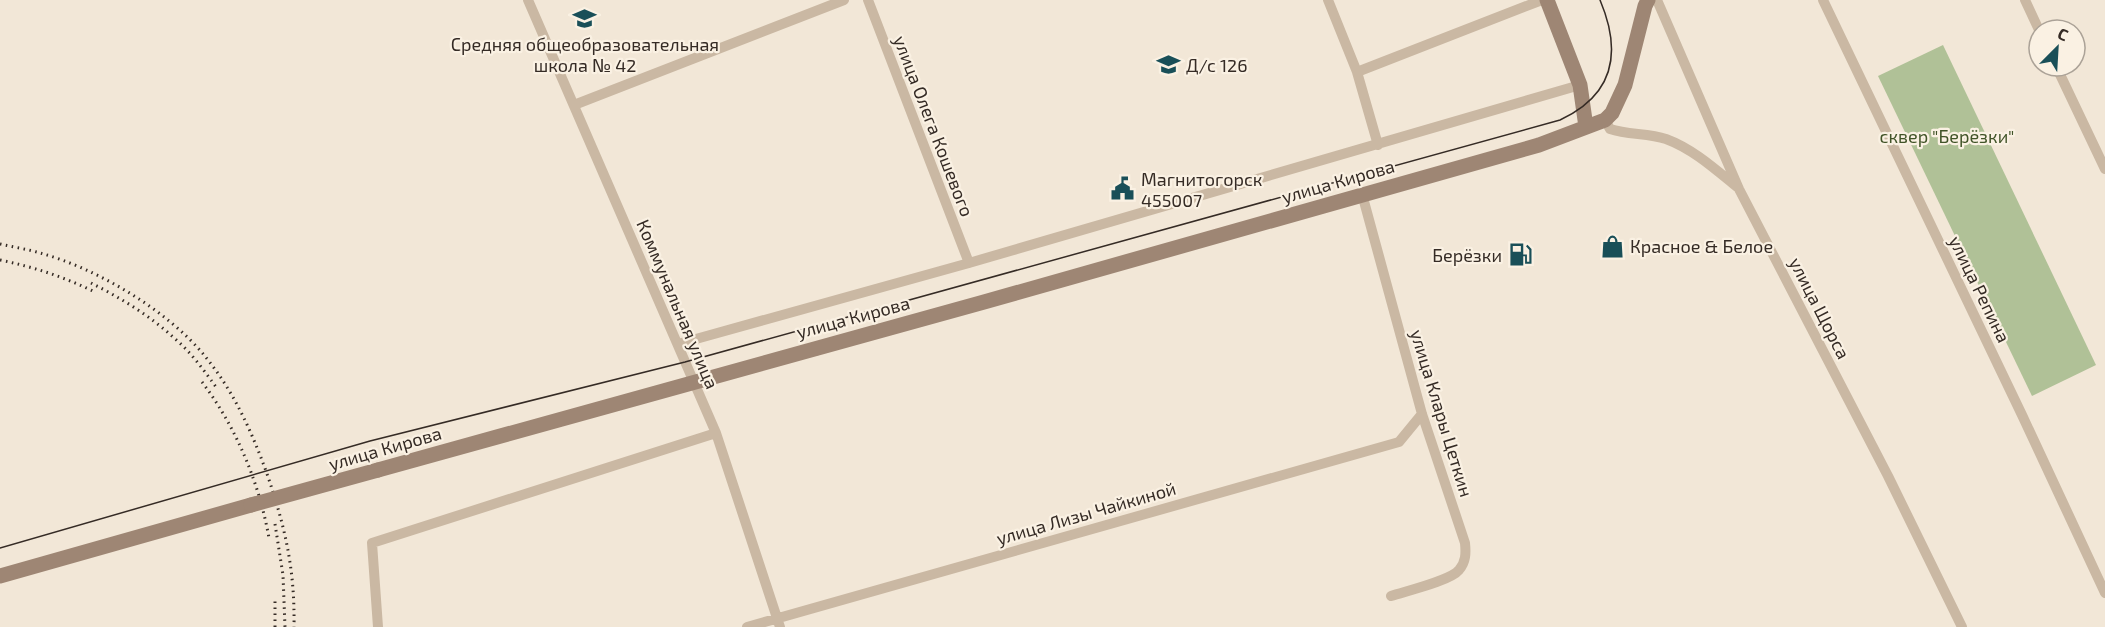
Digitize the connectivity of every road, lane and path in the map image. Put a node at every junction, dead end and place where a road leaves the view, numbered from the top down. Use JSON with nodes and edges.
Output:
{"nodes":[{"id":1,"x":528,"y":0,"type":"edge"},
{"id":2,"x":844,"y":0,"type":"edge"},
{"id":3,"x":868,"y":0,"type":"edge"},
{"id":4,"x":1328,"y":0,"type":"edge"},
{"id":5,"x":1542,"y":0,"type":"edge"},
{"id":6,"x":1547,"y":0,"type":"edge"},
{"id":7,"x":1823,"y":0,"type":"edge"},
{"id":8,"x":2025,"y":0,"type":"edge"},
{"id":9,"x":1648,"y":1,"type":"edge"},
{"id":10,"x":2033,"y":18,"type":"edge"},
{"id":11,"x":1357,"y":72,"type":"junction"},
{"id":12,"x":2062,"y":78,"type":"edge"},
{"id":13,"x":1580,"y":85,"type":"junction"},
{"id":14,"x":574,"y":105,"type":"junction"},
{"id":15,"x":1605,"y":120,"type":"junction"},
{"id":16,"x":1586,"y":128,"type":"junction"},
{"id":17,"x":1378,"y":145,"type":"junction"},
{"id":18,"x":2105,"y":168,"type":"edge"},
{"id":19,"x":1739,"y":189,"type":"junction"},
{"id":20,"x":1362,"y":194,"type":"junction"},
{"id":21,"x":969,"y":263,"type":"junction"},
{"id":22,"x":678,"y":344,"type":"junction"},
{"id":23,"x":694,"y":381,"type":"junction"},
{"id":24,"x":1422,"y":414,"type":"junction"},
{"id":25,"x":716,"y":433,"type":"junction"},
{"id":26,"x":0,"y":576,"type":"edge"},
{"id":27,"x":2105,"y":593,"type":"edge"},
{"id":28,"x":1391,"y":596,"type":"dead end"},
{"id":29,"x":778,"y":622,"type":"edge"},
{"id":30,"x":378,"y":627,"type":"edge"},
{"id":31,"x":747,"y":627,"type":"edge"},
{"id":32,"x":1962,"y":627,"type":"edge"}],
"edges":[{"from":1,"to":14,"type":"street","name":"Коммунальная улица"},
{"from":2,"to":14,"type":"street"},
{"from":3,"to":21,"type":"street","name":"улица Олега Кошевого"},
{"from":4,"to":11,"type":"street"},
{"from":5,"to":11,"type":"street"},
{"from":6,"to":13,"type":"main road"},
{"from":7,"to":27,"type":"street","name":"улица Репина"},
{"from":8,"to":10,"type":"street"},
{"from":9,"to":15,"type":"main road"},
{"from":9,"to":19,"type":"street","name":"улица Щорса"},
{"from":11,"to":17,"type":"street"},
{"from":12,"to":18,"type":"street"},
{"from":13,"to":16,"type":"main road"},
{"from":13,"to":17,"type":"street"},
{"from":14,"to":22,"type":"street","name":"Коммунальная улица"},
{"from":15,"to":16,"type":"main road","name":"улица Кирова"},
{"from":15,"to":19,"type":"street"},
{"from":16,"to":20,"type":"main road","name":"улица Кирова"},
{"from":17,"to":21,"type":"street"},
{"from":19,"to":32,"type":"street","name":"улица Щорса"},
{"from":20,"to":23,"type":"main road","name":"улица Кирова"},
{"from":20,"to":24,"type":"street","name":"улица Клары Цеткин"},
{"from":21,"to":22,"type":"street"},
{"from":22,"to":23,"type":"street","name":"Коммунальная улица"},
{"from":23,"to":25,"type":"street","name":"Коммунальная улица"},
{"from":23,"to":26,"type":"main road","name":"улица Кирова","bridge":true},
{"from":24,"to":28,"type":"street","name":"улица Клары Цеткин"},
{"from":24,"to":29,"type":"street","name":"улица Лизы Чайкиной"},
{"from":25,"to":29,"type":"street","name":"Коммунальная улица"},
{"from":25,"to":30,"type":"street"},
{"from":29,"to":31,"type":"street","name":"улица Лизы Чайкиной"}]}
